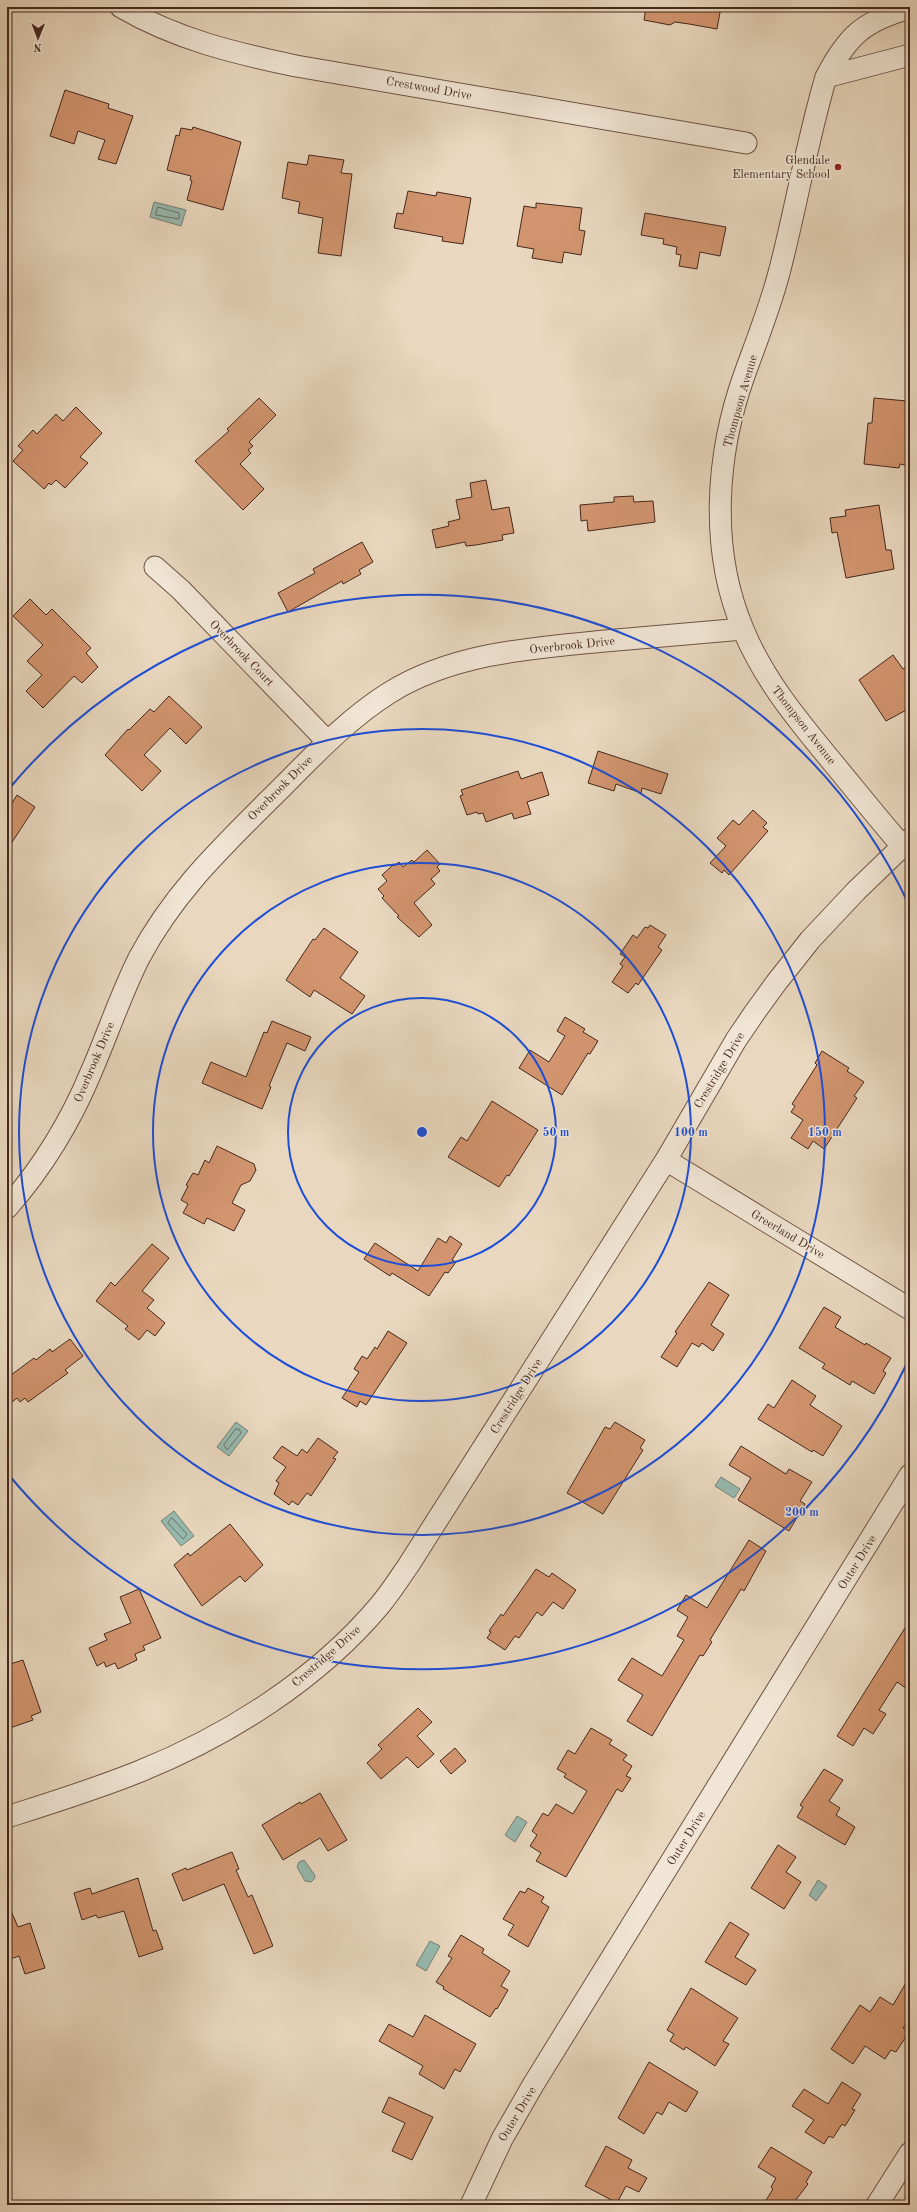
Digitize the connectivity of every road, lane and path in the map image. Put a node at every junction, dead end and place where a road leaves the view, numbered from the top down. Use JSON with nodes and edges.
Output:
{"nodes":[{"id":1,"x":122,"y":7,"type":"edge"},
{"id":2,"x":910,"y":8,"type":"edge"},
{"id":3,"x":910,"y":55,"type":"edge"},
{"id":4,"x":826,"y":76,"type":"junction"},
{"id":5,"x":746,"y":143,"type":"dead end"},
{"id":6,"x":155,"y":567,"type":"dead end"},
{"id":7,"x":742,"y":629,"type":"junction"},
{"id":8,"x":327,"y":741,"type":"junction"},
{"id":9,"x":906,"y":843,"type":"edge"},
{"id":10,"x":666,"y":1160,"type":"junction"},
{"id":11,"x":7,"y":1208,"type":"edge"},
{"id":12,"x":910,"y":1309,"type":"edge"},
{"id":13,"x":910,"y":1476,"type":"edge"},
{"id":14,"x":7,"y":1817,"type":"edge"},
{"id":15,"x":910,"y":2153,"type":"edge"},
{"id":16,"x":471,"y":2205,"type":"edge"},
{"id":17,"x":877,"y":2205,"type":"edge"}],
"edges":[{"from":1,"to":5,"type":"street","name":"Crestwood Drive"},
{"from":2,"to":4,"type":"street","name":"Thompson Avenue"},
{"from":3,"to":4,"type":"street"},
{"from":4,"to":7,"type":"street","name":"Thompson Avenue"},
{"from":6,"to":8,"type":"street","name":"Overbrook Court"},
{"from":7,"to":8,"type":"street","name":"Overbrook Drive"},
{"from":7,"to":9,"type":"street","name":"Thompson Avenue"},
{"from":8,"to":11,"type":"street","name":"Overbrook Drive"},
{"from":9,"to":10,"type":"street","name":"Crestridge Drive"},
{"from":10,"to":12,"type":"street","name":"Greerland Drive"},
{"from":10,"to":14,"type":"street","name":"Crestridge Drive"},
{"from":13,"to":16,"type":"street","name":"Outer Drive"},
{"from":15,"to":17,"type":"street"}]}
